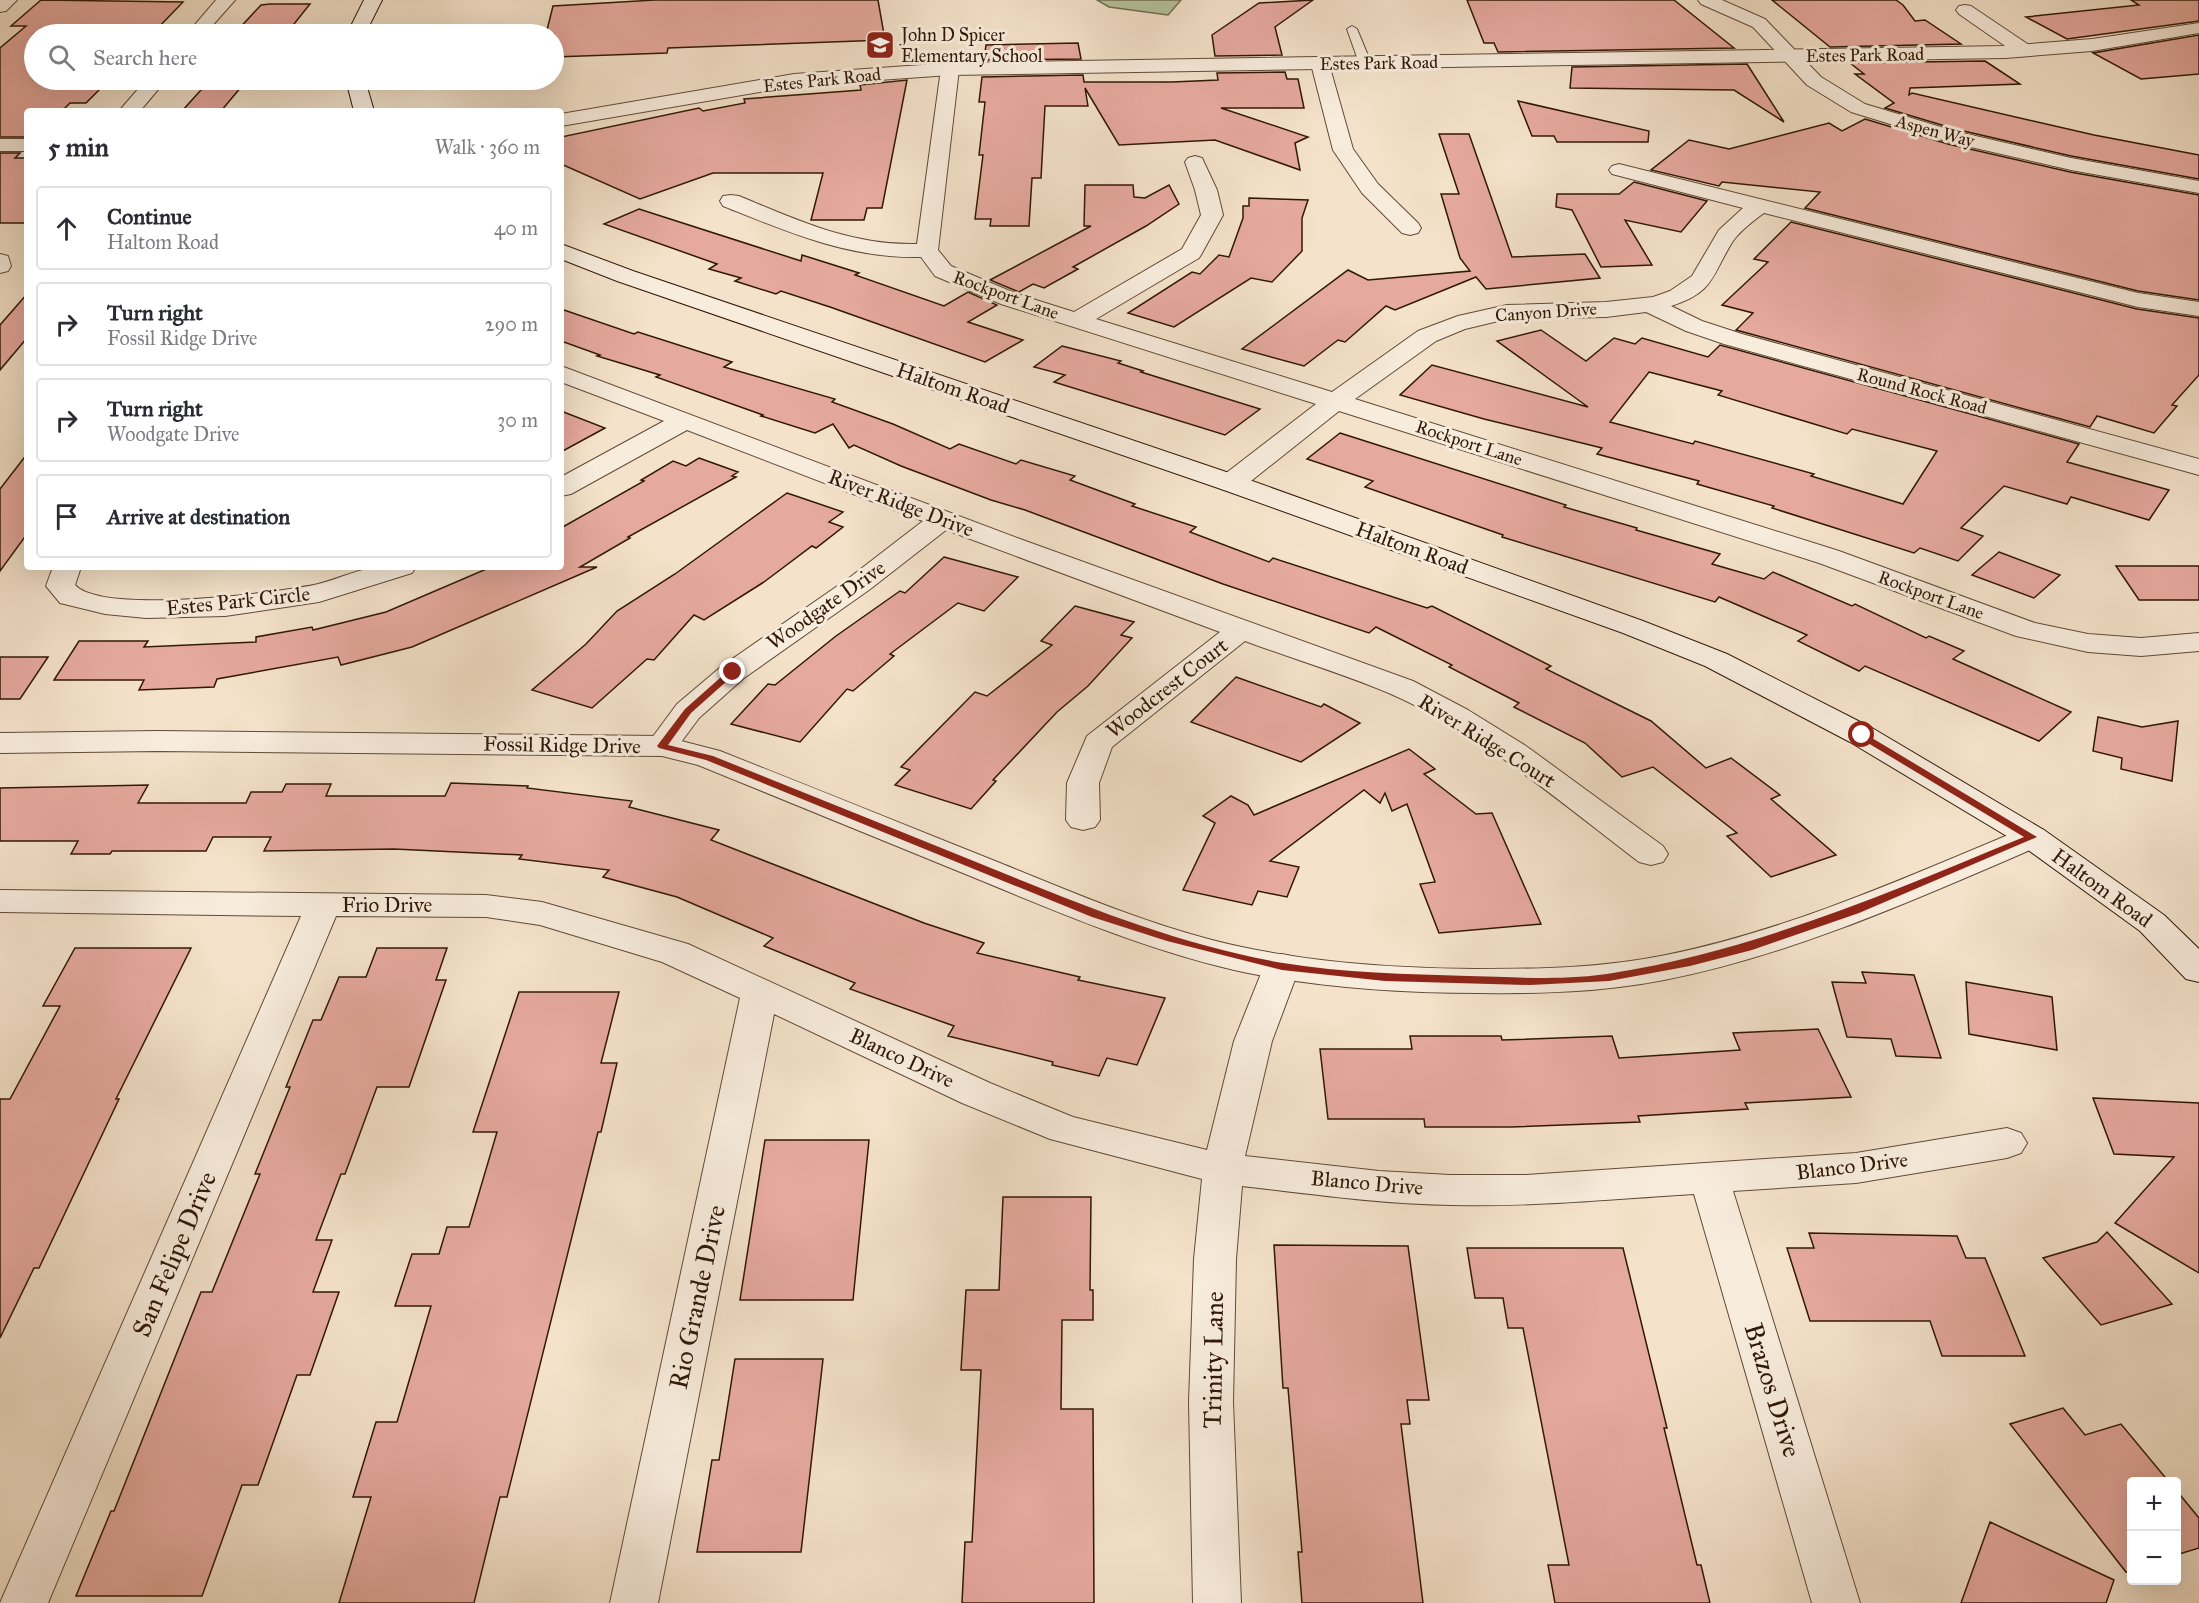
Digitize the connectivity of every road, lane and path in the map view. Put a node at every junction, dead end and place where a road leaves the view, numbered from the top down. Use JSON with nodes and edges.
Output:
{"nodes":[{"id":1,"x":8,"y":0,"type":"edge"},
{"id":2,"x":226,"y":0,"type":"edge"},
{"id":3,"x":373,"y":0,"type":"edge"},
{"id":4,"x":1707,"y":0,"type":"edge"},
{"id":5,"x":0,"y":7,"type":"edge"},
{"id":6,"x":1965,"y":10,"type":"dead end"},
{"id":7,"x":205,"y":24,"type":"edge"},
{"id":8,"x":361,"y":24,"type":"edge"},
{"id":9,"x":2199,"y":28,"type":"edge"},
{"id":10,"x":1352,"y":29,"type":"dead end"},
{"id":11,"x":2025,"y":51,"type":"junction"},
{"id":12,"x":1789,"y":57,"type":"junction"},
{"id":13,"x":1365,"y":63,"type":"junction"},
{"id":14,"x":1320,"y":64,"type":"junction"},
{"id":15,"x":950,"y":69,"type":"junction"},
{"id":16,"x":147,"y":90,"type":"edge"},
{"id":17,"x":359,"y":90,"type":"edge"},
{"id":18,"x":132,"y":108,"type":"edge"},
{"id":19,"x":363,"y":108,"type":"edge"},
{"id":20,"x":564,"y":119,"type":"edge"},
{"id":21,"x":0,"y":145,"type":"edge"},
{"id":22,"x":24,"y":145,"type":"edge"},
{"id":23,"x":1195,"y":162,"type":"dead end"},
{"id":24,"x":1619,"y":170,"type":"dead end"},
{"id":25,"x":2199,"y":187,"type":"edge"},
{"id":26,"x":731,"y":201,"type":"dead end"},
{"id":27,"x":1760,"y":206,"type":"junction"},
{"id":28,"x":1410,"y":228,"type":"dead end"},
{"id":29,"x":927,"y":250,"type":"junction"},
{"id":30,"x":564,"y":252,"type":"edge"},
{"id":31,"x":1650,"y":305,"type":"junction"},
{"id":32,"x":2199,"y":309,"type":"edge"},
{"id":33,"x":1077,"y":320,"type":"junction"},
{"id":34,"x":564,"y":374,"type":"edge"},
{"id":35,"x":1336,"y":401,"type":"junction"},
{"id":36,"x":684,"y":421,"type":"junction"},
{"id":37,"x":2199,"y":467,"type":"edge"},
{"id":38,"x":1231,"y":483,"type":"junction"},
{"id":39,"x":564,"y":486,"type":"edge"},
{"id":40,"x":944,"y":518,"type":"junction"},
{"id":41,"x":67,"y":570,"type":"edge"},
{"id":42,"x":392,"y":570,"type":"edge"},
{"id":43,"x":1242,"y":629,"type":"junction"},
{"id":44,"x":2199,"y":642,"type":"edge"},
{"id":45,"x":0,"y":743,"type":"edge"},
{"id":46,"x":662,"y":746,"type":"junction"},
{"id":47,"x":1083,"y":820,"type":"dead end"},
{"id":48,"x":2032,"y":837,"type":"junction"},
{"id":49,"x":1650,"y":854,"type":"dead end"},
{"id":50,"x":0,"y":901,"type":"edge"},
{"id":51,"x":324,"y":904,"type":"junction"},
{"id":52,"x":1282,"y":966,"type":"junction"},
{"id":53,"x":2199,"y":970,"type":"edge"},
{"id":54,"x":760,"y":992,"type":"junction"},
{"id":55,"x":2007,"y":1143,"type":"dead end"},
{"id":56,"x":1222,"y":1169,"type":"junction"},
{"id":57,"x":1709,"y":1177,"type":"junction"},
{"id":58,"x":24,"y":1603,"type":"edge"},
{"id":59,"x":634,"y":1603,"type":"edge"},
{"id":60,"x":1217,"y":1603,"type":"edge"},
{"id":61,"x":1836,"y":1603,"type":"edge"}],
"edges":[{"from":1,"to":5,"type":"street"},
{"from":2,"to":7,"type":"street"},
{"from":3,"to":8,"type":"street"},
{"from":4,"to":12,"type":"street","name":"Aspen Way"},
{"from":6,"to":11,"type":"street"},
{"from":9,"to":11,"type":"street","name":"Estes Park Road"},
{"from":10,"to":13,"type":"lane"},
{"from":11,"to":12,"type":"street","name":"Estes Park Road"},
{"from":12,"to":13,"type":"street","name":"Estes Park Road"},
{"from":12,"to":25,"type":"street","name":"Aspen Way"},
{"from":13,"to":14,"type":"street","name":"Estes Park Road"},
{"from":14,"to":15,"type":"street","name":"Estes Park Road"},
{"from":14,"to":28,"type":"street"},
{"from":15,"to":20,"type":"street","name":"Estes Park Road"},
{"from":15,"to":29,"type":"street"},
{"from":16,"to":18,"type":"street"},
{"from":17,"to":19,"type":"street"},
{"from":21,"to":22,"type":"street"},
{"from":23,"to":33,"type":"street"},
{"from":24,"to":27,"type":"street"},
{"from":26,"to":29,"type":"street"},
{"from":27,"to":31,"type":"street","name":"Canyon Drive"},
{"from":27,"to":32,"type":"street"},
{"from":29,"to":33,"type":"street","name":"Rockport Lane"},
{"from":30,"to":38,"type":"street","name":"Haltom Road"},
{"from":31,"to":35,"type":"street","name":"Canyon Drive"},
{"from":31,"to":37,"type":"street","name":"Round Rock Road"},
{"from":33,"to":35,"type":"street","name":"Rockport Lane"},
{"from":34,"to":36,"type":"street","name":"River Ridge Drive"},
{"from":35,"to":38,"type":"street","name":"Canyon Drive"},
{"from":35,"to":44,"type":"street","name":"Rockport Lane"},
{"from":36,"to":39,"type":"street"},
{"from":36,"to":40,"type":"street","name":"River Ridge Drive"},
{"from":38,"to":48,"type":"street","name":"Haltom Road"},
{"from":40,"to":43,"type":"street","name":"River Ridge Drive"},
{"from":40,"to":46,"type":"street","name":"Woodgate Drive"},
{"from":41,"to":42,"type":"street","name":"Estes Park Circle"},
{"from":43,"to":47,"type":"street","name":"Woodcrest Court"},
{"from":43,"to":49,"type":"street","name":"River Ridge Court"},
{"from":45,"to":46,"type":"street","name":"Fossil Ridge Drive"},
{"from":46,"to":52,"type":"street","name":"Fossil Ridge Drive"},
{"from":48,"to":52,"type":"street","name":"Fossil Ridge Drive"},
{"from":48,"to":53,"type":"street","name":"Haltom Road"},
{"from":50,"to":51,"type":"street","name":"Frio Drive"},
{"from":51,"to":54,"type":"street","name":"Frio Drive"},
{"from":51,"to":58,"type":"street","name":"San Felipe Drive"},
{"from":52,"to":56,"type":"street","name":"Trinity Lane"},
{"from":54,"to":56,"type":"street","name":"Blanco Drive"},
{"from":54,"to":59,"type":"street","name":"Rio Grande Drive"},
{"from":55,"to":57,"type":"street","name":"Blanco Drive"},
{"from":56,"to":57,"type":"street","name":"Blanco Drive"},
{"from":56,"to":60,"type":"street","name":"Trinity Lane"},
{"from":57,"to":61,"type":"street","name":"Brazos Drive"}]}
